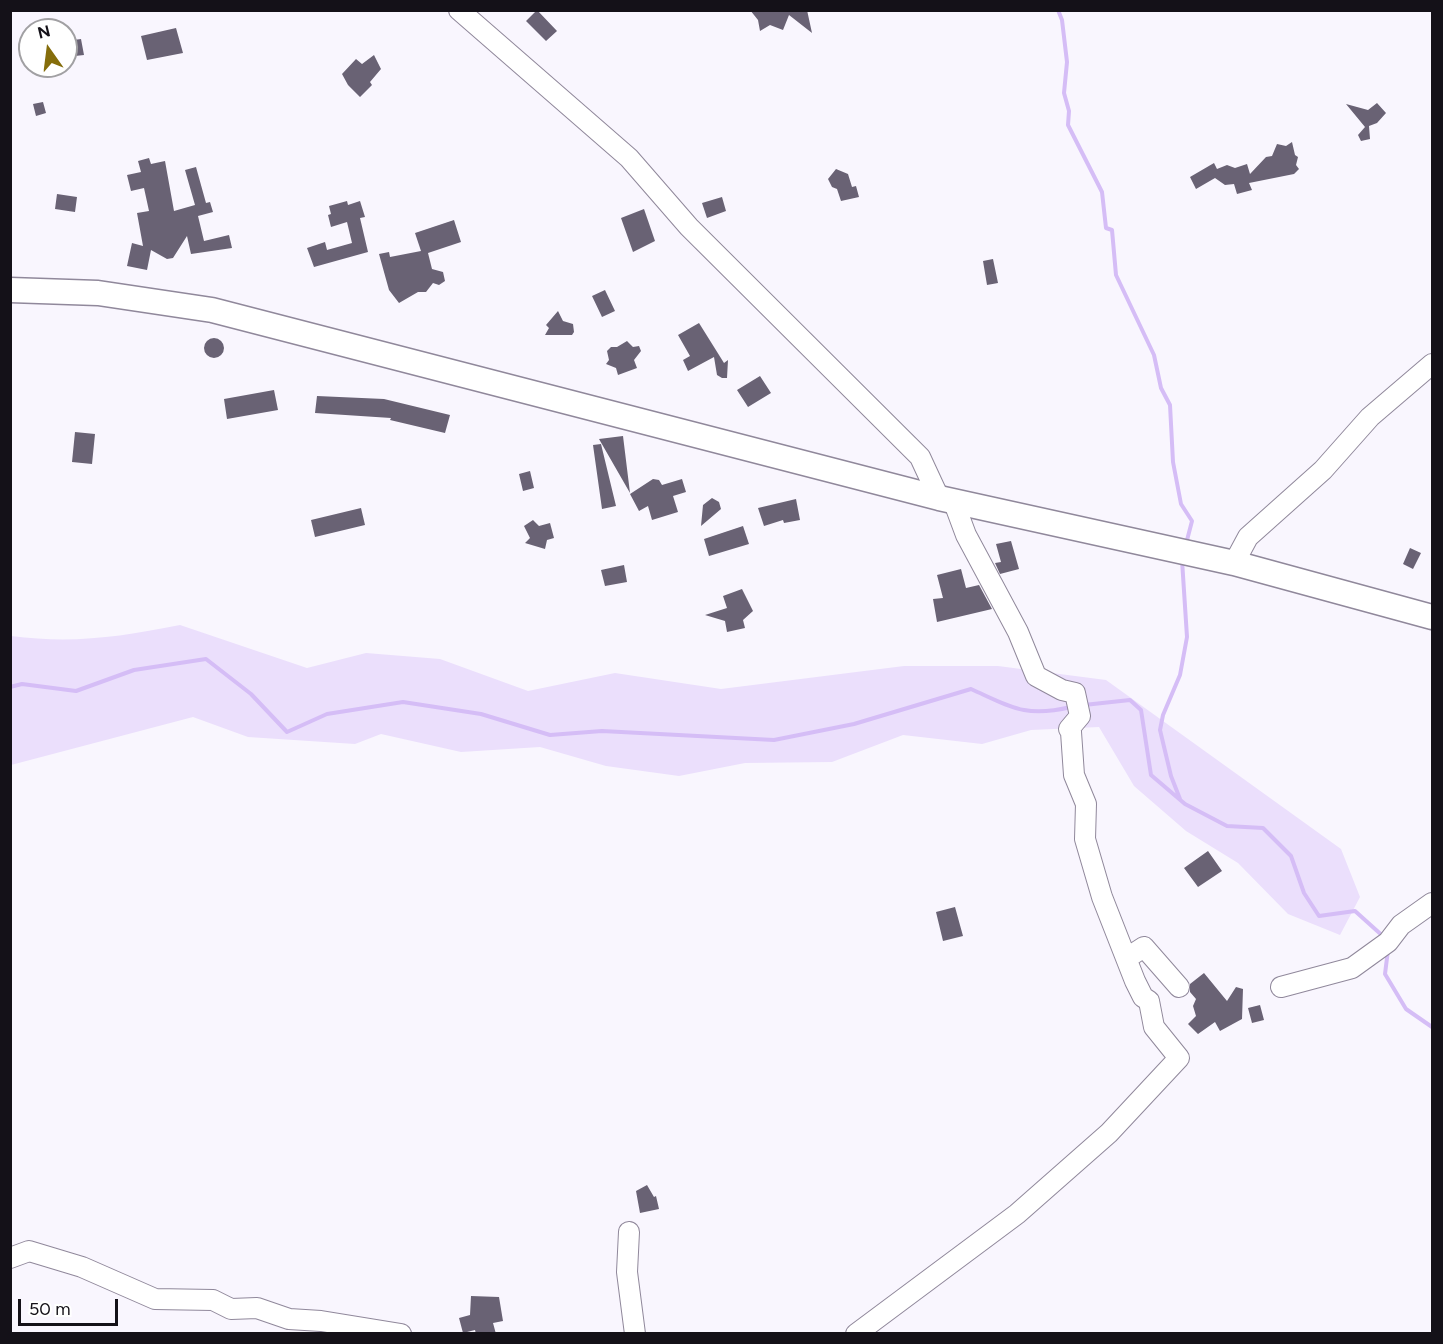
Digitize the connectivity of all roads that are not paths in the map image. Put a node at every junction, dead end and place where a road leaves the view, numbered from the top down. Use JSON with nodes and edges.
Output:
{"nodes":[{"id":1,"x":459,"y":10,"type":"edge"},
{"id":2,"x":10,"y":291,"type":"edge"},
{"id":3,"x":1432,"y":364,"type":"edge"},
{"id":4,"x":946,"y":499,"type":"junction"},
{"id":5,"x":1234,"y":562,"type":"junction"},
{"id":6,"x":1432,"y":617,"type":"edge"},
{"id":7,"x":1432,"y":903,"type":"edge"},
{"id":8,"x":1127,"y":958,"type":"junction"},
{"id":9,"x":1179,"y":987,"type":"dead end"},
{"id":10,"x":1281,"y":987,"type":"dead end"},
{"id":11,"x":629,"y":1232,"type":"dead end"},
{"id":12,"x":10,"y":1258,"type":"edge"},
{"id":13,"x":401,"y":1334,"type":"edge"},
{"id":14,"x":634,"y":1334,"type":"edge"},
{"id":15,"x":856,"y":1334,"type":"edge"}],
"edges":[{"from":1,"to":4,"type":"street"},
{"from":2,"to":4,"type":"main road"},
{"from":3,"to":5,"type":"street"},
{"from":4,"to":5,"type":"main road"},
{"from":4,"to":8,"type":"street"},
{"from":5,"to":6,"type":"main road"},
{"from":7,"to":10,"type":"street"},
{"from":8,"to":9,"type":"street"},
{"from":8,"to":15,"type":"street"},
{"from":11,"to":14,"type":"street"},
{"from":12,"to":13,"type":"street"}]}
